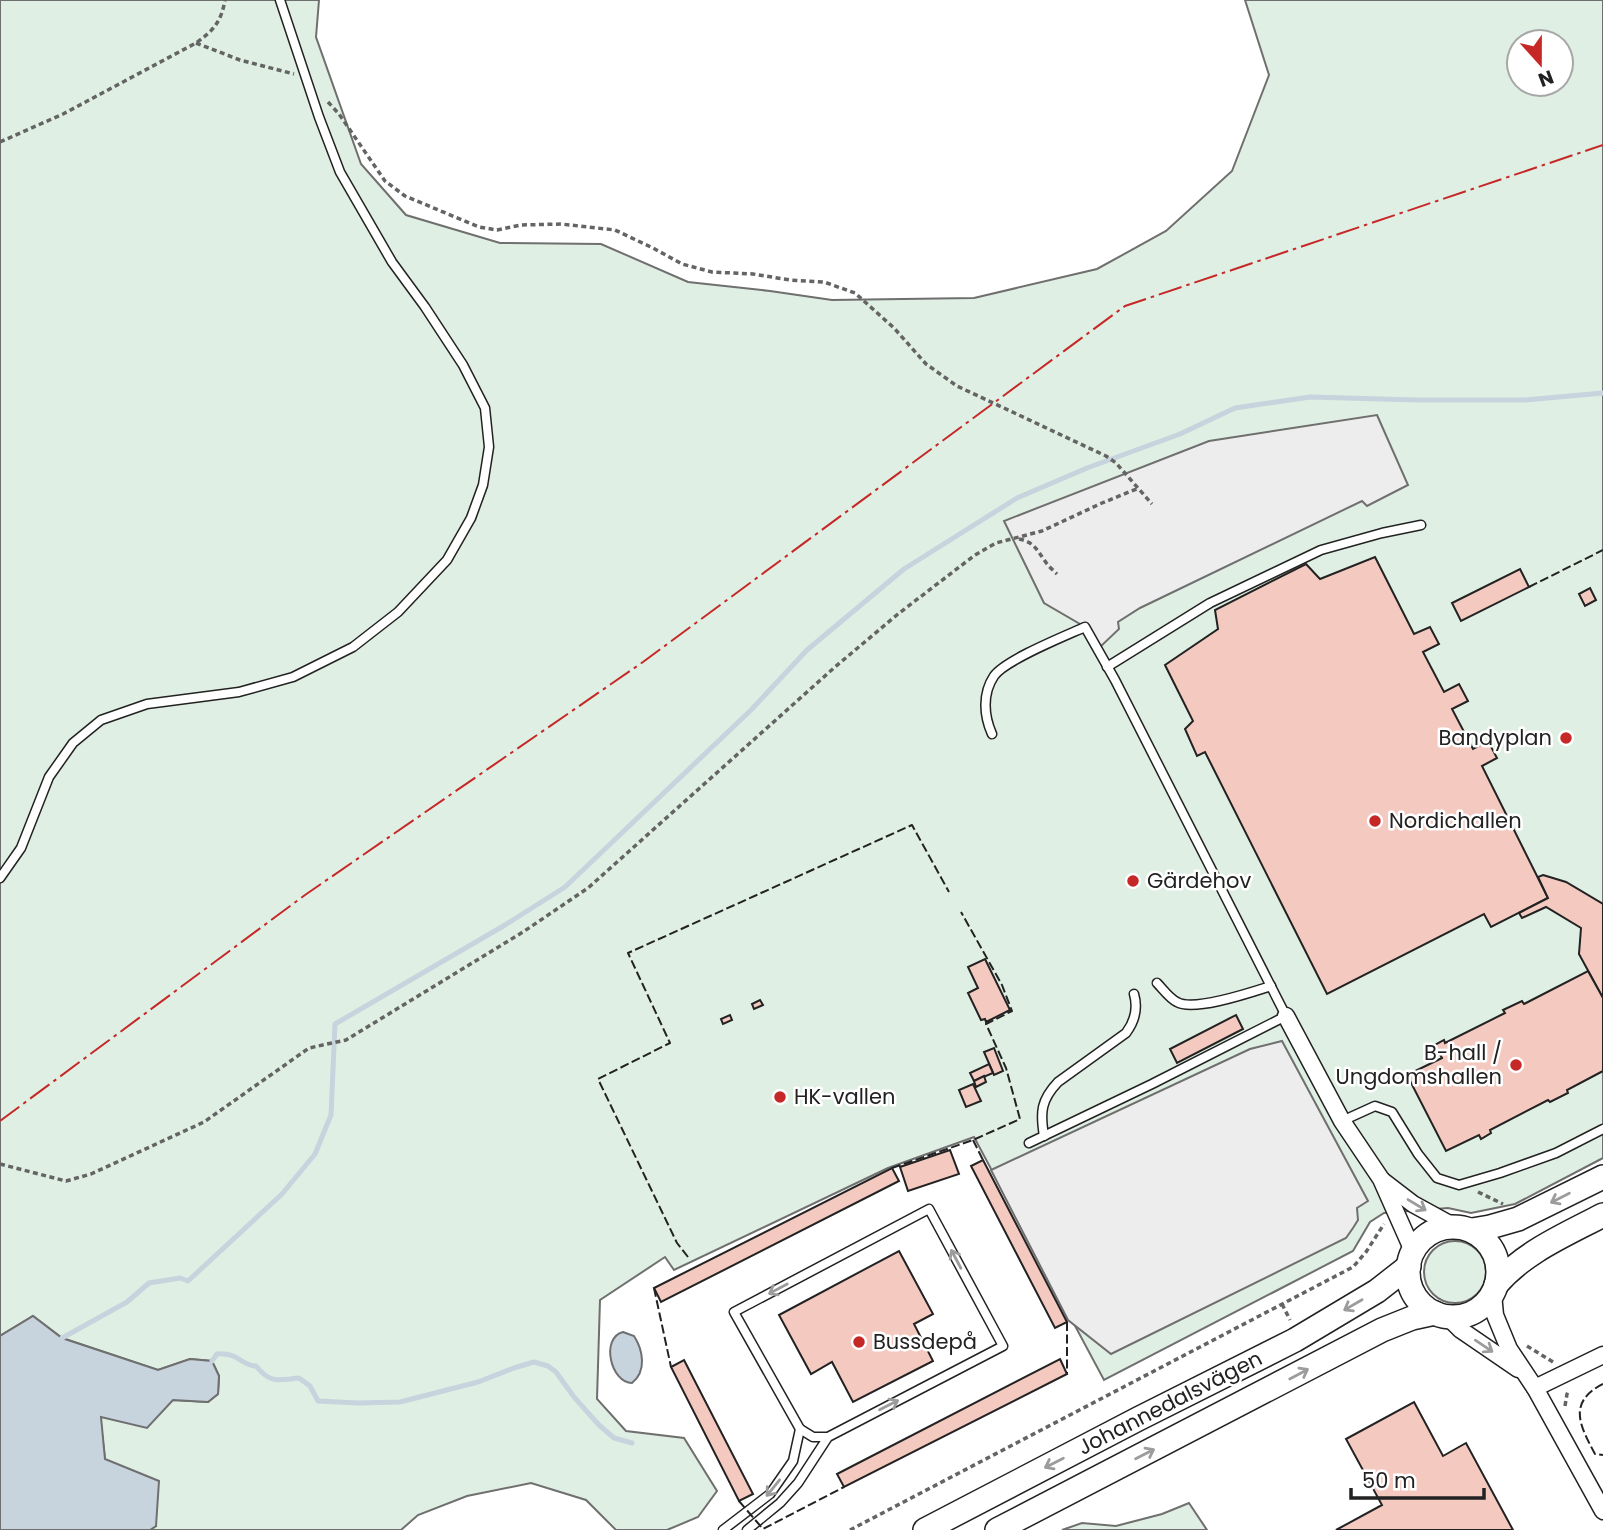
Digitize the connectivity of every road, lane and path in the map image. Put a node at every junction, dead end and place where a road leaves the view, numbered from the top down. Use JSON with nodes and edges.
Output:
{"nodes":[{"id":1,"x":226,"y":0,"type":"edge"},
{"id":2,"x":280,"y":0,"type":"edge"},
{"id":3,"x":196,"y":43,"type":"junction"},
{"id":4,"x":306,"y":78,"type":"junction"},
{"id":5,"x":0,"y":142,"type":"edge"},
{"id":6,"x":1139,"y":488,"type":"junction"},
{"id":7,"x":1152,"y":504,"type":"dead end"},
{"id":8,"x":1421,"y":525,"type":"dead end"},
{"id":9,"x":1009,"y":539,"type":"junction"},
{"id":10,"x":1057,"y":574,"type":"dead end"},
{"id":11,"x":1107,"y":667,"type":"junction"},
{"id":12,"x":992,"y":734,"type":"dead end"},
{"id":13,"x":0,"y":878,"type":"edge"},
{"id":14,"x":1157,"y":983,"type":"dead end"},
{"id":15,"x":1271,"y":986,"type":"junction"},
{"id":16,"x":1134,"y":994,"type":"dead end"},
{"id":17,"x":1286,"y":1016,"type":"junction"},
{"id":18,"x":1342,"y":1121,"type":"junction"},
{"id":19,"x":1603,"y":1129,"type":"edge"},
{"id":20,"x":1044,"y":1136,"type":"junction"},
{"id":21,"x":1029,"y":1143,"type":"dead end"},
{"id":22,"x":0,"y":1164,"type":"edge"},
{"id":23,"x":1603,"y":1177,"type":"edge"},
{"id":24,"x":1381,"y":1179,"type":"junction"},
{"id":25,"x":1395,"y":1212,"type":"junction"},
{"id":26,"x":1603,"y":1215,"type":"edge"},
{"id":27,"x":1464,"y":1229,"type":"junction"},
{"id":28,"x":1411,"y":1259,"type":"junction"},
{"id":29,"x":1494,"y":1290,"type":"junction"},
{"id":30,"x":1282,"y":1304,"type":"junction"},
{"id":31,"x":1441,"y":1315,"type":"junction"},
{"id":32,"x":1290,"y":1320,"type":"dead end"},
{"id":33,"x":1603,"y":1355,"type":"edge"},
{"id":34,"x":1523,"y":1372,"type":"junction"},
{"id":35,"x":1575,"y":1383,"type":"dead end"},
{"id":36,"x":1535,"y":1388,"type":"junction"},
{"id":37,"x":1565,"y":1411,"type":"dead end"},
{"id":38,"x":800,"y":1429,"type":"junction"},
{"id":39,"x":828,"y":1437,"type":"junction"},
{"id":40,"x":1603,"y":1511,"type":"edge"},
{"id":41,"x":723,"y":1530,"type":"edge"},
{"id":42,"x":747,"y":1530,"type":"edge"},
{"id":43,"x":850,"y":1530,"type":"edge"},
{"id":44,"x":925,"y":1530,"type":"edge"},
{"id":45,"x":997,"y":1530,"type":"edge"}],
"edges":[{"from":1,"to":3,"type":"path"},
{"from":2,"to":4,"type":"lane"},
{"from":3,"to":4,"type":"path"},
{"from":3,"to":5,"type":"path"},
{"from":4,"to":6,"type":"path"},
{"from":4,"to":13,"type":"lane"},
{"from":6,"to":7,"type":"path"},
{"from":6,"to":9,"type":"path"},
{"from":8,"to":11,"type":"lane"},
{"from":9,"to":10,"type":"path"},
{"from":9,"to":22,"type":"path"},
{"from":11,"to":12,"type":"lane"},
{"from":11,"to":15,"type":"lane"},
{"from":14,"to":15,"type":"lane"},
{"from":15,"to":17,"type":"lane"},
{"from":16,"to":20,"type":"lane"},
{"from":17,"to":18,"type":"street"},
{"from":17,"to":20,"type":"lane"},
{"from":18,"to":19,"type":"lane"},
{"from":18,"to":24,"type":"street"},
{"from":20,"to":21,"type":"lane"},
{"from":23,"to":27,"type":"main road","one_way":true},
{"from":24,"to":25,"type":"street"},
{"from":24,"to":27,"type":"street","one_way":true},
{"from":25,"to":28,"type":"street"},
{"from":25,"to":30,"type":"path"},
{"from":26,"to":29,"type":"main road"},
{"from":27,"to":28,"type":"main road"},
{"from":27,"to":29,"type":"main road"},
{"from":28,"to":31,"type":"main road"},
{"from":28,"to":44,"type":"main road","name":"Johannedalsvägen","one_way":true},
{"from":29,"to":31,"type":"main road"},
{"from":29,"to":34,"type":"street"},
{"from":30,"to":32,"type":"path"},
{"from":30,"to":43,"type":"path"},
{"from":31,"to":34,"type":"street","one_way":true},
{"from":45,"to":31,"type":"main road","name":"Johannedalsvägen","one_way":true},
{"from":33,"to":36,"type":"street"},
{"from":34,"to":36,"type":"street"},
{"from":35,"to":37,"type":"path"},
{"from":36,"to":40,"type":"street"},
{"from":38,"to":39,"type":"lane"},
{"from":39,"to":38,"type":"lane","one_way":true},
{"from":38,"to":41,"type":"lane","one_way":true},
{"from":39,"to":42,"type":"lane"}]}
